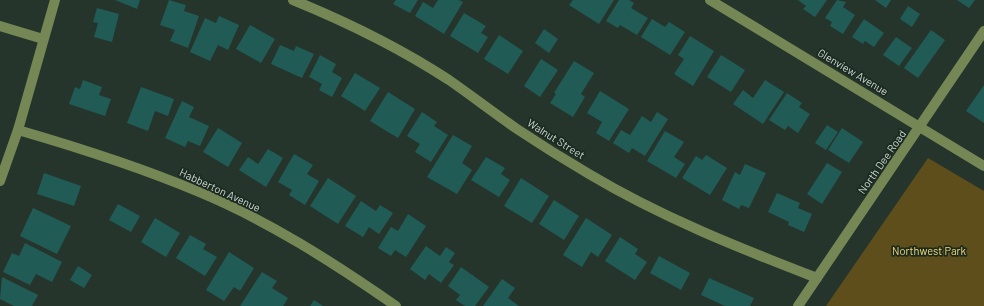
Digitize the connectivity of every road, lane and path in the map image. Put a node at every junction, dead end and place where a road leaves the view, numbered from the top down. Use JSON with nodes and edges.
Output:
{"nodes":[{"id":1,"x":55,"y":0,"type":"edge"},
{"id":2,"x":293,"y":0,"type":"edge"},
{"id":3,"x":710,"y":0,"type":"edge"},
{"id":4,"x":0,"y":26,"type":"edge"},
{"id":5,"x":984,"y":32,"type":"edge"},
{"id":6,"x":43,"y":40,"type":"junction"},
{"id":7,"x":921,"y":127,"type":"junction"},
{"id":8,"x":18,"y":130,"type":"junction"},
{"id":9,"x":984,"y":166,"type":"edge"},
{"id":10,"x":0,"y":182,"type":"edge"},
{"id":11,"x":816,"y":278,"type":"junction"},
{"id":12,"x":396,"y":306,"type":"edge"},
{"id":13,"x":798,"y":306,"type":"edge"}],
"edges":[{"from":1,"to":6,"type":"street"},
{"from":2,"to":11,"type":"street","name":"Walnut Street"},
{"from":3,"to":7,"type":"street","name":"Glenview Avenue"},
{"from":4,"to":6,"type":"street"},
{"from":5,"to":7,"type":"street","name":"North Dee Road"},
{"from":6,"to":8,"type":"street"},
{"from":7,"to":9,"type":"street","name":"Glenview Avenue"},
{"from":7,"to":11,"type":"street","name":"North Dee Road"},
{"from":8,"to":10,"type":"street"},
{"from":8,"to":12,"type":"street","name":"Habberton Avenue"},
{"from":11,"to":13,"type":"street","name":"North Dee Road"}]}
